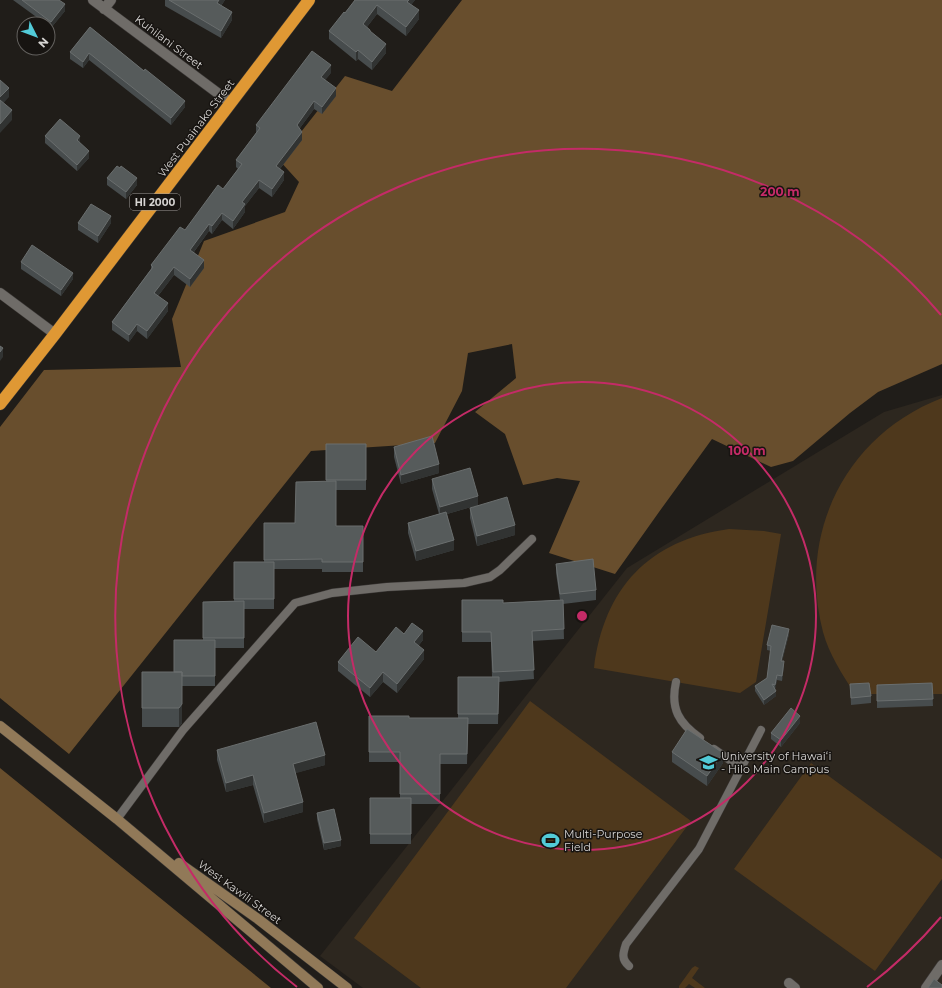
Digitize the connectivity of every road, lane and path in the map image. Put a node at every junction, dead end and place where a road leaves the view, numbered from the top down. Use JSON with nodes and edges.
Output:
{"nodes":[{"id":1,"x":93,"y":0,"type":"edge"},
{"id":2,"x":111,"y":0,"type":"edge"},
{"id":3,"x":309,"y":0,"type":"edge"},
{"id":4,"x":104,"y":9,"type":"junction"},
{"id":5,"x":231,"y":103,"type":"junction"},
{"id":6,"x":0,"y":293,"type":"edge"},
{"id":7,"x":55,"y":334,"type":"junction"},
{"id":8,"x":0,"y":404,"type":"edge"},
{"id":9,"x":532,"y":538,"type":"dead end"},
{"id":10,"x":676,"y":682,"type":"dead end"},
{"id":11,"x":0,"y":726,"type":"edge"},
{"id":12,"x":761,"y":730,"type":"dead end"},
{"id":13,"x":741,"y":768,"type":"junction"},
{"id":14,"x":117,"y":818,"type":"junction"},
{"id":15,"x":942,"y":964,"type":"edge"},
{"id":16,"x":629,"y":966,"type":"dead end"},
{"id":17,"x":318,"y":988,"type":"edge"},
{"id":18,"x":347,"y":988,"type":"edge"},
{"id":19,"x":926,"y":988,"type":"edge"}],
"edges":[{"from":1,"to":4,"type":"street","name":"Kuhilani Street"},
{"from":2,"to":4,"type":"street"},
{"from":3,"to":5,"type":"highway","name":"West Puainako Street","number":"HI 2000"},
{"from":4,"to":5,"type":"street","name":"Kuhilani Street"},
{"from":5,"to":7,"type":"highway","name":"West Puainako Street","number":"HI 2000"},
{"from":6,"to":7,"type":"street"},
{"from":7,"to":8,"type":"highway","name":"West Puainako Street","number":"HI 2000"},
{"from":9,"to":14,"type":"lane"},
{"from":10,"to":13,"type":"lane"},
{"from":11,"to":14,"type":"street","name":"West Kawili Street"},
{"from":12,"to":13,"type":"lane"},
{"from":13,"to":16,"type":"lane"},
{"from":14,"to":17,"type":"street","name":"West Kawili Street"},
{"from":14,"to":18,"type":"street","name":"West Kawili Street"},
{"from":15,"to":19,"type":"street"}]}
